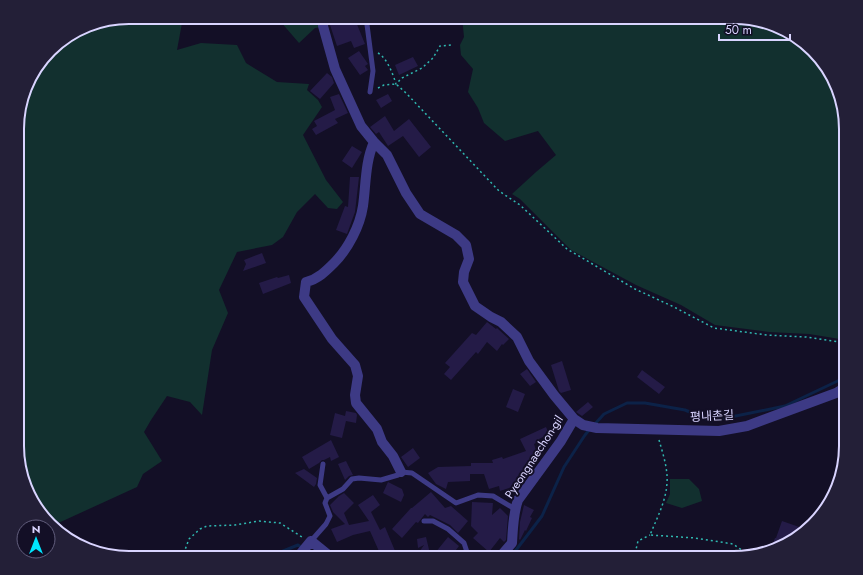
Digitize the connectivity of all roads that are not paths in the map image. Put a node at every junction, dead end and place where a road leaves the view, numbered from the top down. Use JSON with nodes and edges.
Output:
{"nodes":[{"id":1,"x":324,"y":24,"type":"edge"},
{"id":2,"x":367,"y":24,"type":"edge"},
{"id":3,"x":370,"y":92,"type":"road end"},
{"id":4,"x":374,"y":142,"type":"junction"},
{"id":5,"x":839,"y":391,"type":"edge"},
{"id":6,"x":578,"y":422,"type":"junction"},
{"id":7,"x":323,"y":464,"type":"dead end"},
{"id":8,"x":400,"y":472,"type":"junction"},
{"id":9,"x":327,"y":498,"type":"junction"},
{"id":10,"x":515,"y":509,"type":"junction"},
{"id":11,"x":424,"y":521,"type":"dead end"},
{"id":12,"x":310,"y":543,"type":"junction"},
{"id":13,"x":303,"y":551,"type":"edge"},
{"id":14,"x":322,"y":551,"type":"edge"},
{"id":15,"x":467,"y":551,"type":"edge"},
{"id":16,"x":505,"y":551,"type":"edge"}],
"edges":[{"from":1,"to":4,"type":"street","name":"Pyeongnaechon-gil"},
{"from":2,"to":3,"type":"lane"},
{"from":4,"to":6,"type":"street","name":"Pyeongnaechon-gil"},
{"from":4,"to":8,"type":"street"},
{"from":5,"to":6,"type":"street","name":"평내촌길"},
{"from":6,"to":10,"type":"street","name":"Pyeongnaechon-gil"},
{"from":7,"to":9,"type":"lane"},
{"from":8,"to":9,"type":"lane"},
{"from":8,"to":10,"type":"lane","name":"Pyeongnaechon-gil"},
{"from":9,"to":12,"type":"lane"},
{"from":10,"to":16,"type":"street","name":"Pyeongnaechon-gil"},
{"from":11,"to":15,"type":"lane"},
{"from":12,"to":13,"type":"street"},
{"from":12,"to":14,"type":"street"}]}
